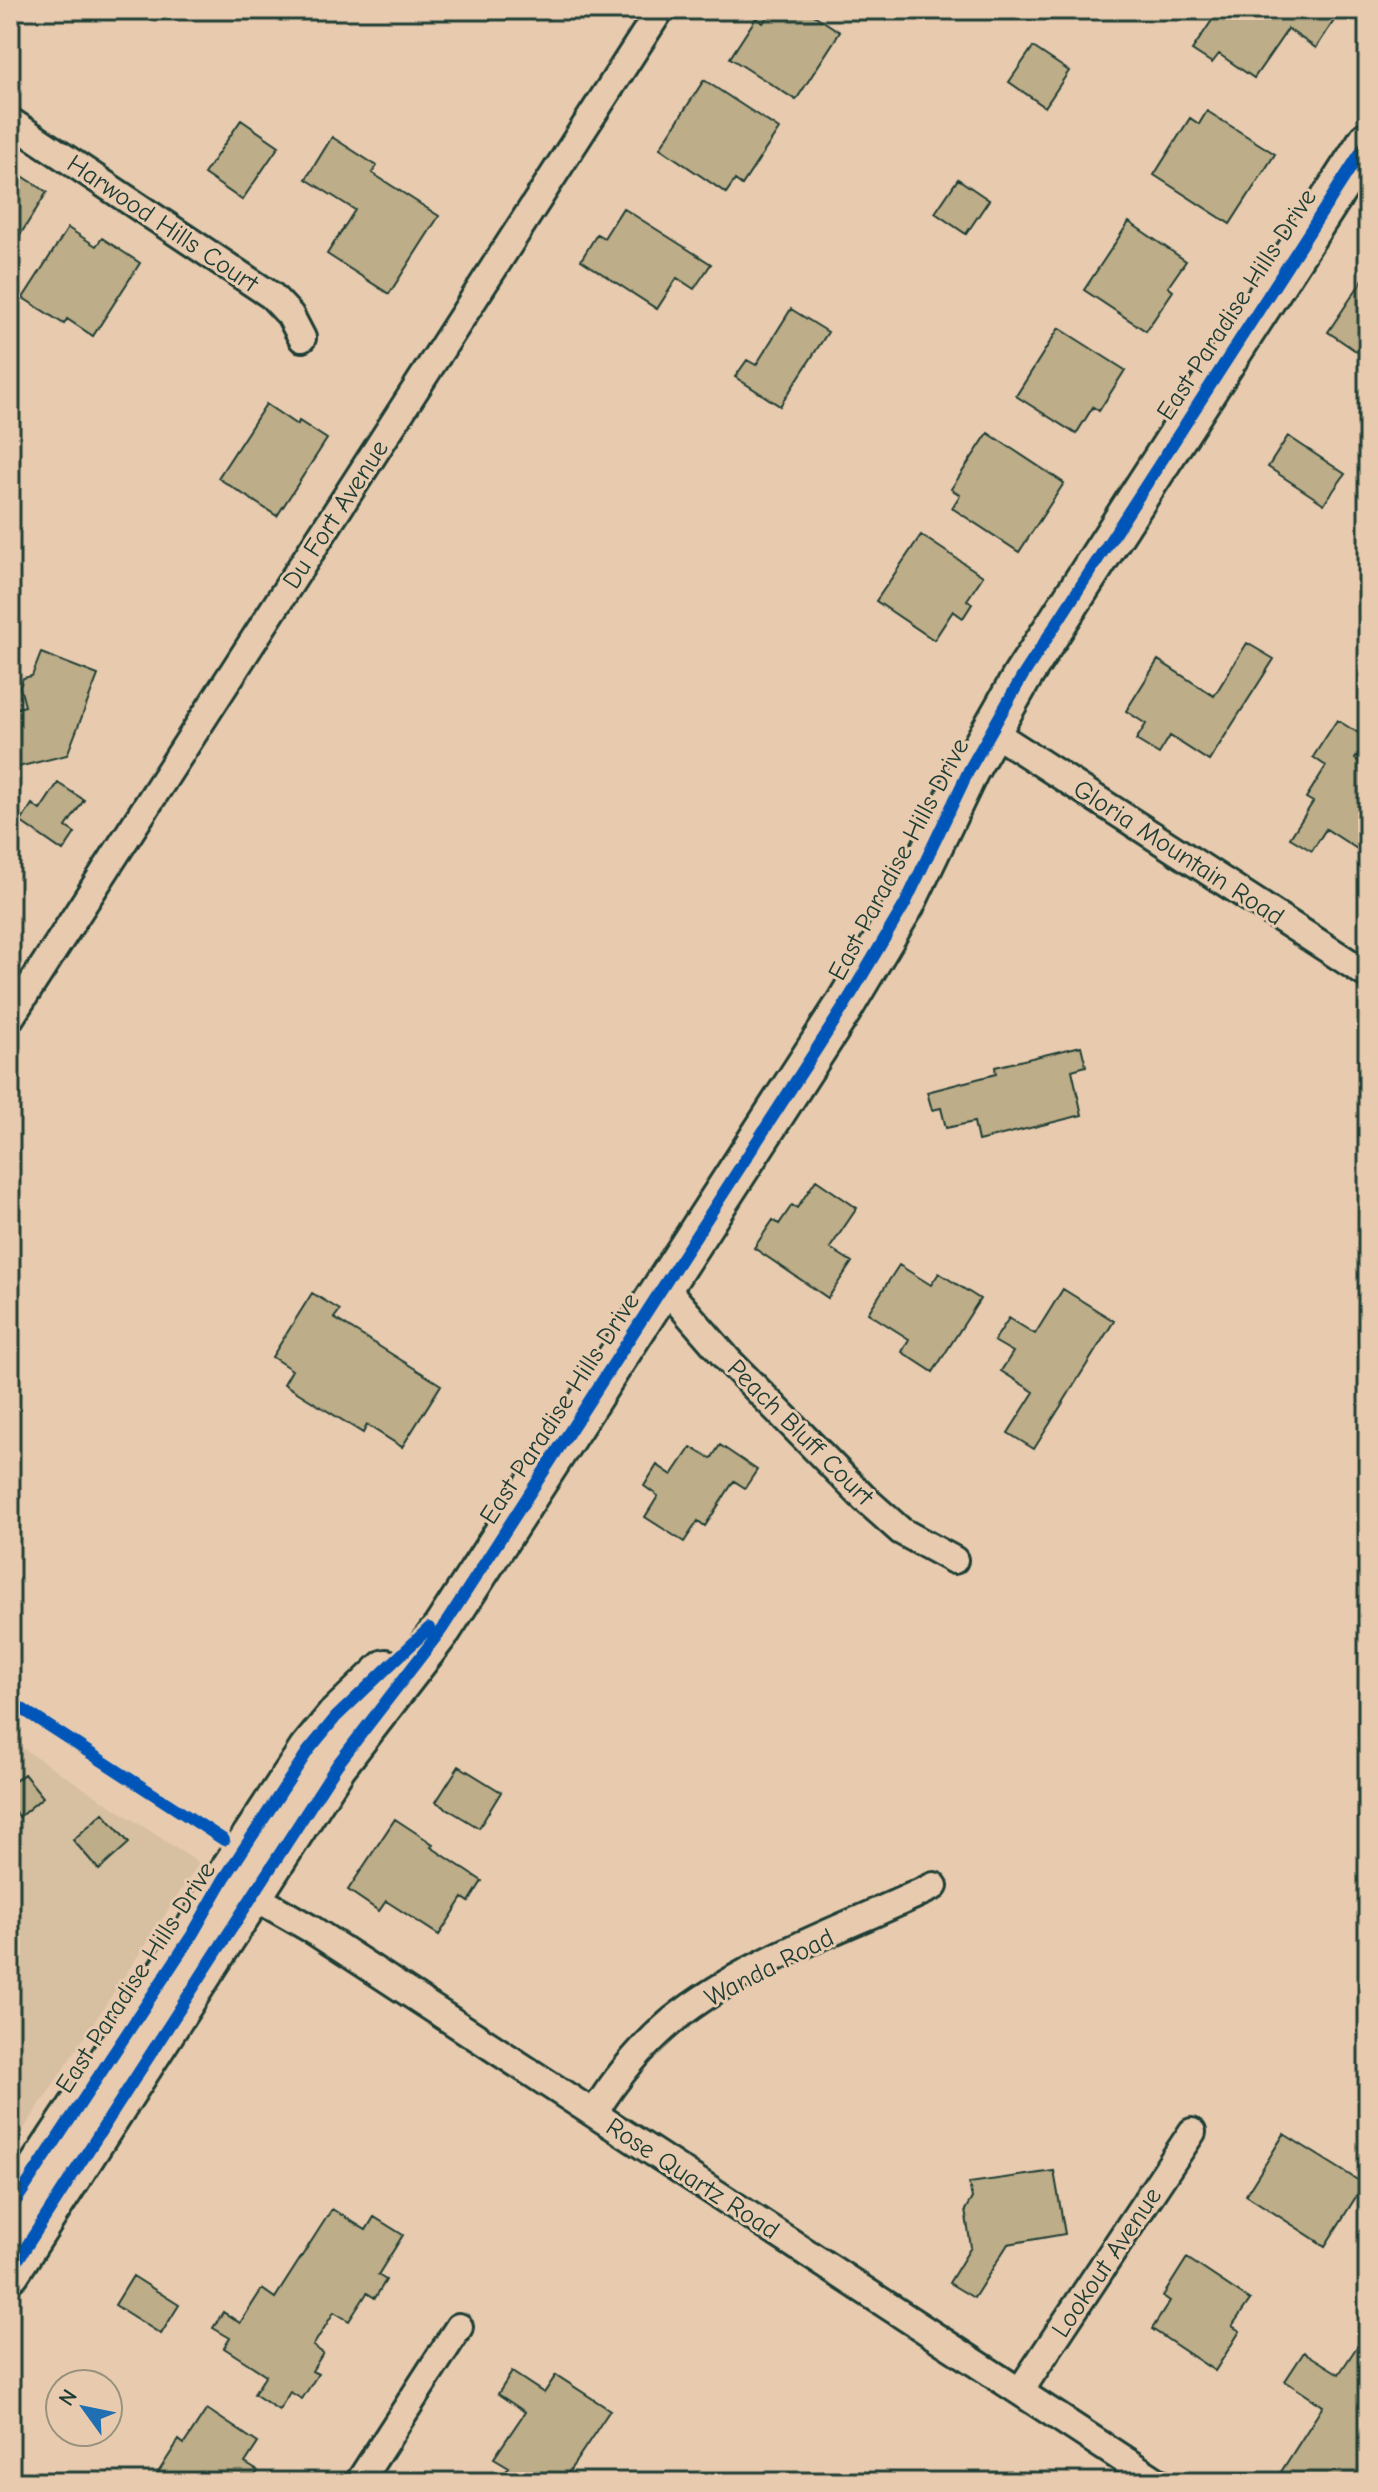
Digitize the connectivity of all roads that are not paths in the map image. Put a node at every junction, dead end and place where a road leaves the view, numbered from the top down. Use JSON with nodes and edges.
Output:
{"nodes":[{"id":1,"x":660,"y":10,"type":"edge"},
{"id":2,"x":10,"y":121,"type":"edge"},
{"id":3,"x":1364,"y":157,"type":"edge"},
{"id":4,"x":302,"y":338,"type":"dead end"},
{"id":5,"x":990,"y":730,"type":"junction"},
{"id":6,"x":1368,"y":975,"type":"edge"},
{"id":7,"x":10,"y":1018,"type":"edge"},
{"id":8,"x":663,"y":1285,"type":"junction"},
{"id":9,"x":954,"y":1560,"type":"dead end"},
{"id":10,"x":934,"y":1886,"type":"dead end"},
{"id":11,"x":239,"y":1888,"type":"junction"},
{"id":12,"x":594,"y":2113,"type":"junction"},
{"id":13,"x":1192,"y":2132,"type":"dead end"},
{"id":14,"x":10,"y":2210,"type":"edge"},
{"id":15,"x":10,"y":2272,"type":"edge"},
{"id":16,"x":459,"y":2327,"type":"dead end"},
{"id":17,"x":1020,"y":2391,"type":"junction"},
{"id":18,"x":359,"y":2482,"type":"edge"},
{"id":19,"x":1158,"y":2482,"type":"edge"}],
"edges":[{"from":1,"to":7,"type":"street","name":"Du Fort Avenue"},
{"from":2,"to":4,"type":"street","name":"Harwood Hills Court"},
{"from":3,"to":5,"type":"main road","name":"East Paradise Hills Drive"},
{"from":5,"to":6,"type":"street","name":"Gloria Mountain Road"},
{"from":5,"to":8,"type":"main road","name":"East Paradise Hills Drive"},
{"from":8,"to":9,"type":"street","name":"Peach Bluff Court"},
{"from":8,"to":11,"type":"main road","name":"East Paradise Hills Drive"},
{"from":10,"to":12,"type":"street","name":"Wanda Road"},
{"from":11,"to":12,"type":"street","name":"Rose Quartz Road"},
{"from":11,"to":14,"type":"main road","name":"East Paradise Hills Drive"},
{"from":11,"to":15,"type":"main road","name":"East Paradise Hills Drive"},
{"from":12,"to":17,"type":"street","name":"Rose Quartz Road"},
{"from":13,"to":17,"type":"street","name":"Lookout Avenue"},
{"from":16,"to":18,"type":"street"},
{"from":17,"to":19,"type":"street","name":"Rose Quartz Road"}]}
